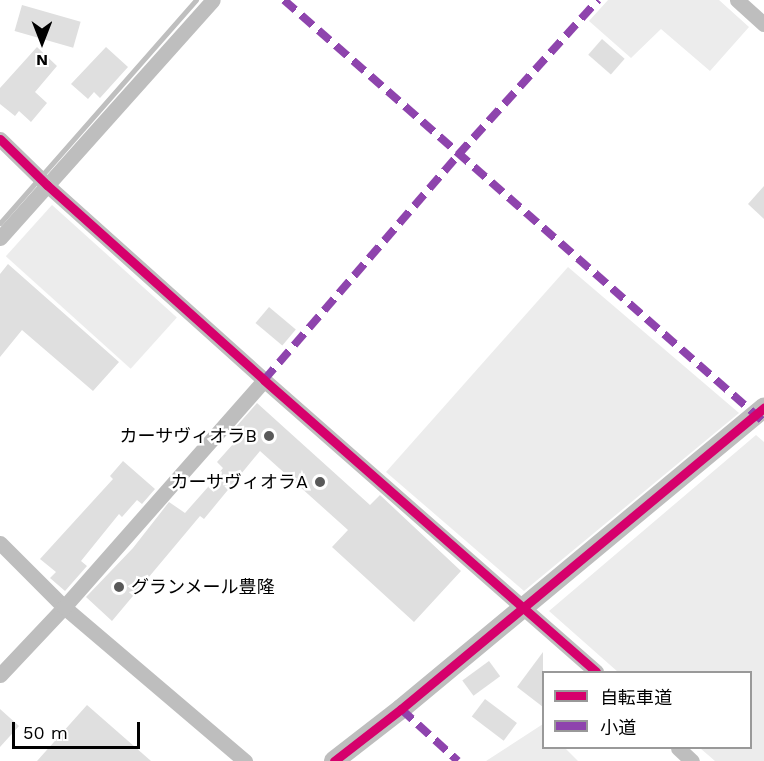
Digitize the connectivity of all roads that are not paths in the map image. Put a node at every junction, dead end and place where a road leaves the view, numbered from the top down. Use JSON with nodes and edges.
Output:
{"nodes":[{"id":1,"x":213,"y":0,"type":"edge"},
{"id":2,"x":737,"y":0,"type":"edge"},
{"id":3,"x":764,"y":24,"type":"edge"},
{"id":4,"x":0,"y":139,"type":"edge"},
{"id":5,"x":47,"y":185,"type":"junction"},
{"id":6,"x":0,"y":238,"type":"edge"},
{"id":7,"x":264,"y":380,"type":"junction"},
{"id":8,"x":764,"y":408,"type":"edge"},
{"id":9,"x":0,"y":543,"type":"edge"},
{"id":10,"x":64,"y":607,"type":"junction"},
{"id":11,"x":524,"y":607,"type":"junction"},
{"id":12,"x":595,"y":671,"type":"edge"},
{"id":13,"x":0,"y":675,"type":"edge"},
{"id":14,"x":680,"y":749,"type":"edge"},
{"id":15,"x":245,"y":761,"type":"edge"},
{"id":16,"x":334,"y":761,"type":"edge"},
{"id":17,"x":693,"y":761,"type":"edge"}],
"edges":[{"from":1,"to":5,"type":"street"},
{"from":2,"to":3,"type":"street"},
{"from":4,"to":5,"type":"street"},
{"from":5,"to":6,"type":"street"},
{"from":5,"to":7,"type":"street"},
{"from":7,"to":10,"type":"street"},
{"from":7,"to":11,"type":"street"},
{"from":8,"to":11,"type":"street"},
{"from":9,"to":10,"type":"street"},
{"from":10,"to":13,"type":"street"},
{"from":10,"to":15,"type":"street"},
{"from":11,"to":12,"type":"street"},
{"from":11,"to":16,"type":"street"},
{"from":14,"to":17,"type":"street"}]}
